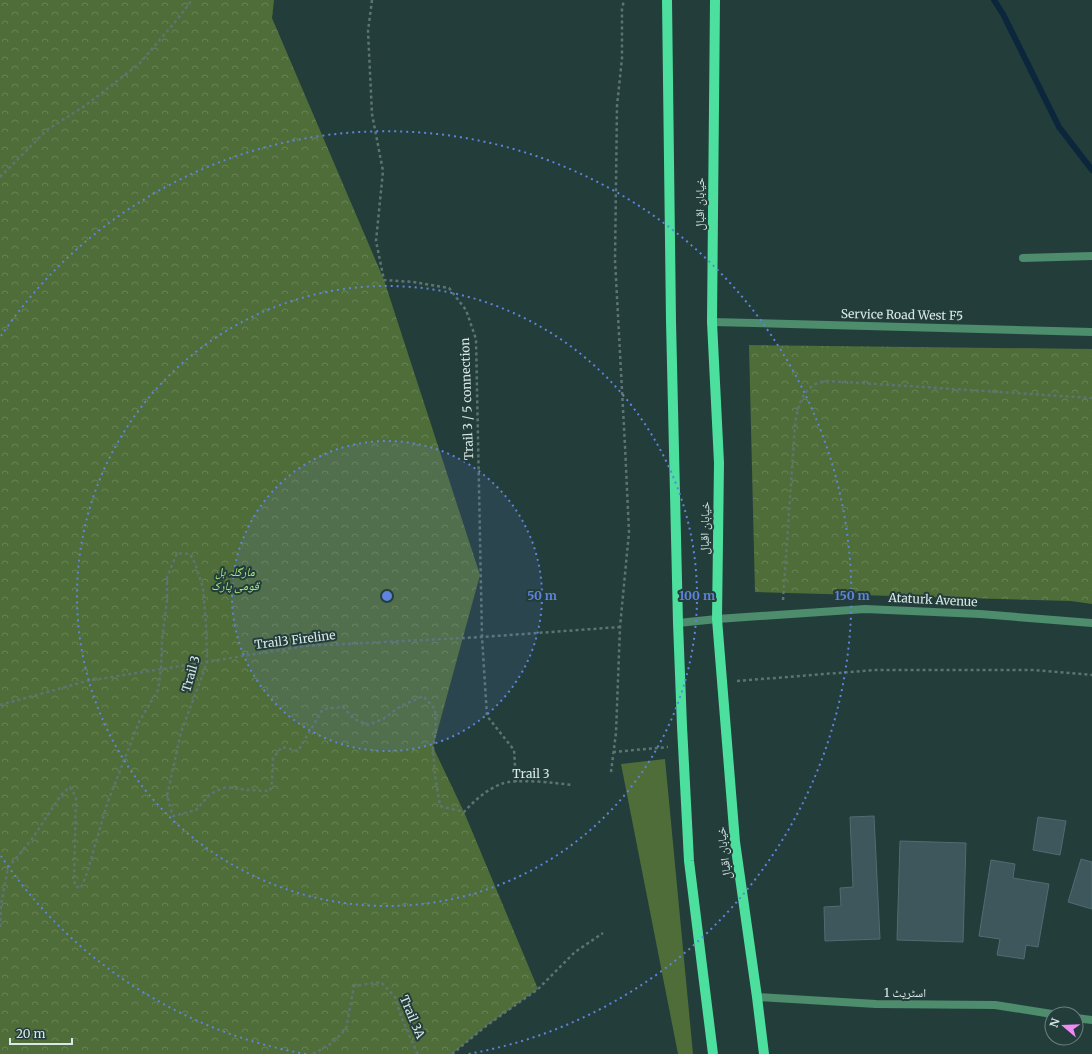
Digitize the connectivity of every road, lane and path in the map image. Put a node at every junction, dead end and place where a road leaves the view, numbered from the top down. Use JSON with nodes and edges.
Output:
{"nodes":[{"id":1,"x":192,"y":0,"type":"edge"},
{"id":2,"x":372,"y":0,"type":"edge"},
{"id":3,"x":624,"y":0,"type":"edge"},
{"id":4,"x":667,"y":0,"type":"edge"},
{"id":5,"x":715,"y":0,"type":"edge"},
{"id":6,"x":0,"y":177,"type":"edge"},
{"id":7,"x":1092,"y":256,"type":"edge"},
{"id":8,"x":1023,"y":258,"type":"dead end"},
{"id":9,"x":712,"y":322,"type":"junction"},
{"id":10,"x":1092,"y":332,"type":"edge"},
{"id":11,"x":1092,"y":398,"type":"edge"},
{"id":12,"x":782,"y":614,"type":"junction"},
{"id":13,"x":717,"y":619,"type":"junction"},
{"id":14,"x":678,"y":623,"type":"junction"},
{"id":15,"x":1092,"y":623,"type":"edge"},
{"id":16,"x":620,"y":627,"type":"junction"},
{"id":17,"x":482,"y":637,"type":"junction"},
{"id":18,"x":207,"y":662,"type":"junction"},
{"id":19,"x":162,"y":669,"type":"junction"},
{"id":20,"x":1092,"y":675,"type":"edge"},
{"id":21,"x":722,"y":682,"type":"junction"},
{"id":22,"x":0,"y":705,"type":"edge"},
{"id":23,"x":683,"y":746,"type":"junction"},
{"id":24,"x":613,"y":752,"type":"junction"},
{"id":25,"x":611,"y":772,"type":"dead end"},
{"id":26,"x":516,"y":782,"type":"junction"},
{"id":27,"x":572,"y":785,"type":"dead end"},
{"id":28,"x":0,"y":927,"type":"edge"},
{"id":29,"x":603,"y":933,"type":"dead end"},
{"id":30,"x":758,"y":997,"type":"junction"},
{"id":31,"x":1044,"y":1013,"type":"edge"},
{"id":32,"x":313,"y":1054,"type":"edge"},
{"id":33,"x":420,"y":1054,"type":"edge"},
{"id":34,"x":452,"y":1054,"type":"edge"},
{"id":35,"x":713,"y":1054,"type":"edge"},
{"id":36,"x":764,"y":1054,"type":"edge"}],
"edges":[{"from":1,"to":6,"type":"path"},
{"from":2,"to":17,"type":"path","name":"Trail 3 / 5 connection"},
{"from":3,"to":16,"type":"path"},
{"from":4,"to":14,"type":"main road"},
{"from":5,"to":9,"type":"main road","name":"خیابان اقبال"},
{"from":7,"to":8,"type":"street"},
{"from":9,"to":10,"type":"street","name":"Service Road West F5"},
{"from":9,"to":13,"type":"main road","name":"خیابان اقبال"},
{"from":11,"to":12,"type":"path"},
{"from":12,"to":13,"type":"street","name":"Ataturk Avenue"},
{"from":12,"to":15,"type":"street","name":"Ataturk Avenue"},
{"from":13,"to":14,"type":"street","name":"Ataturk Avenue"},
{"from":13,"to":21,"type":"main road","name":"خیابان اقبال"},
{"from":14,"to":23,"type":"main road"},
{"from":16,"to":17,"type":"path","name":"Trail3 Fireline"},
{"from":16,"to":24,"type":"path"},
{"from":17,"to":18,"type":"path","name":"Trail3 Fireline"},
{"from":17,"to":26,"type":"path","name":"Trail 3 / 5 connection"},
{"from":18,"to":19,"type":"path","name":"Trail3 Fireline"},
{"from":18,"to":19,"type":"path","name":"Trail 3"},
{"from":18,"to":26,"type":"path","name":"Trail 3"},
{"from":19,"to":22,"type":"path","name":"Trail3 Fireline"},
{"from":19,"to":28,"type":"path","name":"Trail 3"},
{"from":20,"to":21,"type":"path"},
{"from":21,"to":30,"type":"main road","name":"خیابان اقبال"},
{"from":23,"to":24,"type":"path"},
{"from":23,"to":35,"type":"main road"},
{"from":24,"to":25,"type":"path"},
{"from":26,"to":27,"type":"path","name":"Trail 3"},
{"from":29,"to":34,"type":"path"},
{"from":30,"to":31,"type":"street","name":"اسٹریٹ 1"},
{"from":30,"to":36,"type":"main road","name":"خیابان اقبال"},
{"from":32,"to":33,"type":"path","name":"Trail 3A"}]}
